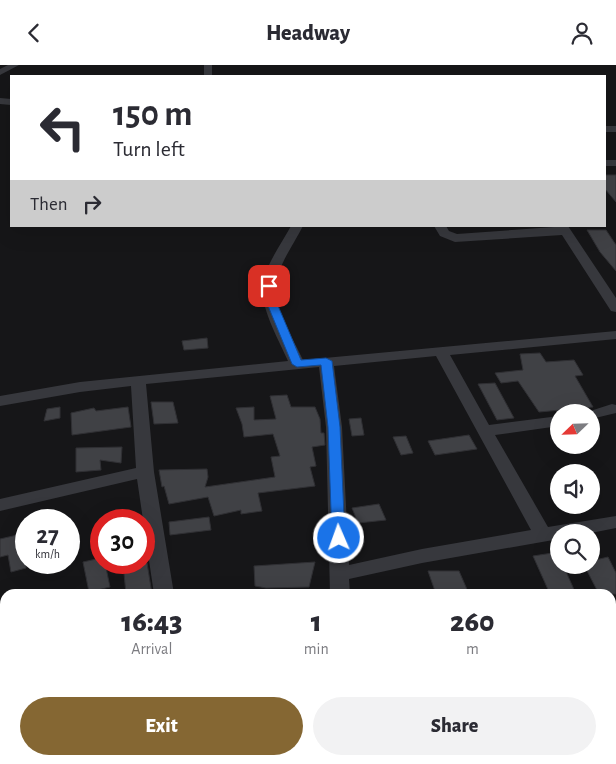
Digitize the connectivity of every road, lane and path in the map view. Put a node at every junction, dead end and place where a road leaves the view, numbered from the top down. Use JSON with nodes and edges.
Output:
{"nodes":[{"id":1,"x":16,"y":65,"type":"edge"},
{"id":2,"x":0,"y":72,"type":"edge"},
{"id":3,"x":296,"y":227,"type":"edge"},
{"id":4,"x":441,"y":227,"type":"edge"},
{"id":5,"x":564,"y":229,"type":"edge"},
{"id":6,"x":616,"y":308,"type":"edge"},
{"id":7,"x":616,"y":335,"type":"edge"},
{"id":8,"x":440,"y":351,"type":"junction"},
{"id":9,"x":326,"y":361,"type":"junction"},
{"id":10,"x":297,"y":364,"type":"junction"},
{"id":11,"x":138,"y":379,"type":"junction"},
{"id":12,"x":0,"y":401,"type":"edge"},
{"id":13,"x":612,"y":409,"type":"dead end"},
{"id":14,"x":600,"y":412,"type":"edge"},
{"id":15,"x":550,"y":422,"type":"edge"},
{"id":16,"x":484,"y":431,"type":"junction"},
{"id":17,"x":145,"y":472,"type":"junction"},
{"id":18,"x":0,"y":505,"type":"edge"},
{"id":19,"x":616,"y":522,"type":"edge"},
{"id":20,"x":543,"y":535,"type":"junction"},
{"id":21,"x":340,"y":575,"type":"junction"},
{"id":22,"x":163,"y":589,"type":"edge"},
{"id":23,"x":340,"y":589,"type":"edge"}],
"edges":[{"from":1,"to":2,"type":"street"},
{"from":3,"to":10,"type":"street"},
{"from":4,"to":5,"type":"street"},
{"from":5,"to":6,"type":"street"},
{"from":7,"to":8,"type":"street"},
{"from":8,"to":9,"type":"street"},
{"from":8,"to":16,"type":"street"},
{"from":9,"to":10,"type":"street"},
{"from":9,"to":21,"type":"street"},
{"from":10,"to":11,"type":"street"},
{"from":11,"to":12,"type":"street"},
{"from":11,"to":17,"type":"street"},
{"from":13,"to":14,"type":"street"},
{"from":15,"to":16,"type":"street"},
{"from":16,"to":20,"type":"street"},
{"from":17,"to":18,"type":"street"},
{"from":17,"to":22,"type":"street"},
{"from":19,"to":20,"type":"street"},
{"from":20,"to":21,"type":"street"},
{"from":21,"to":23,"type":"street"}]}
